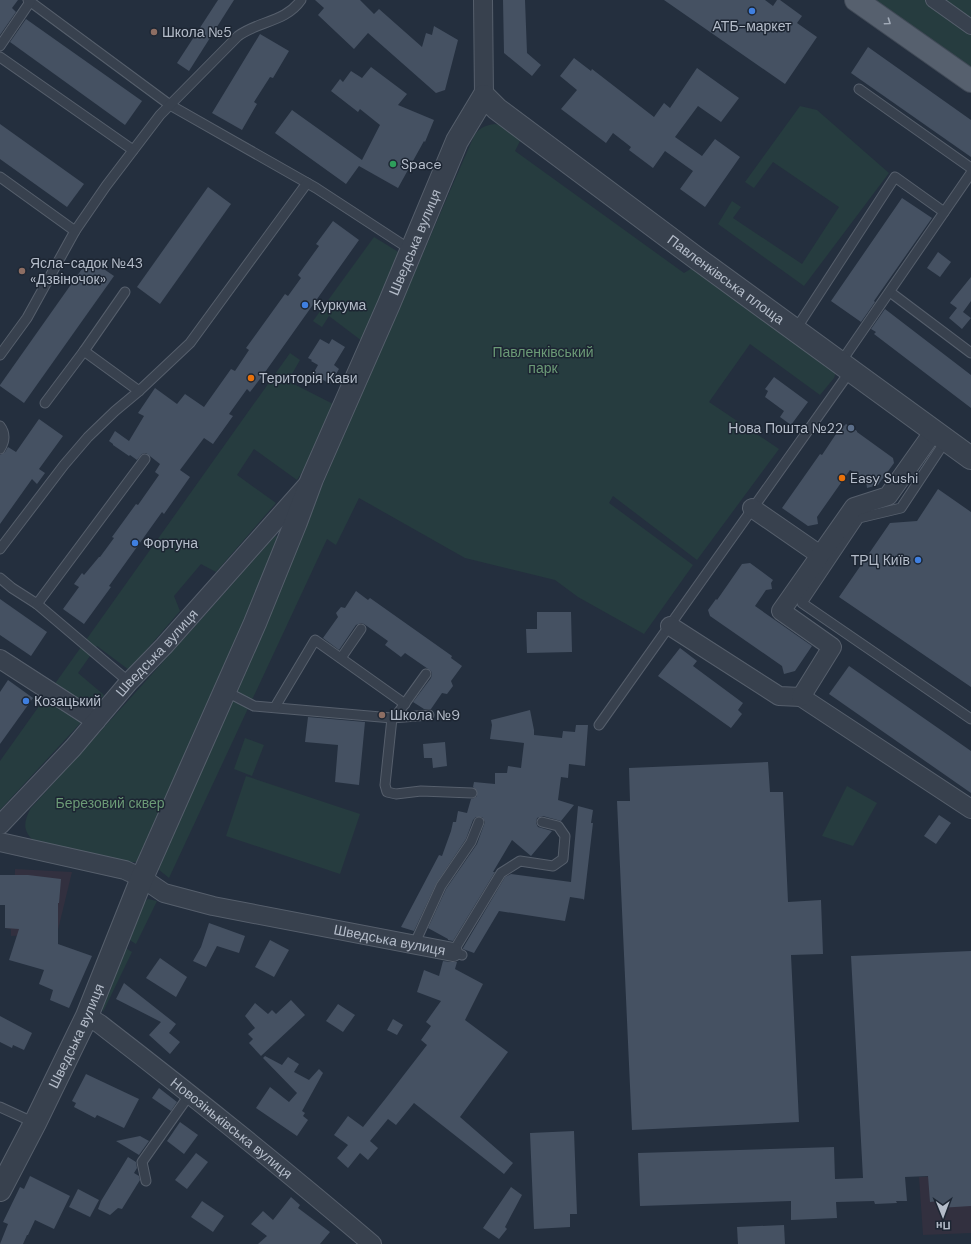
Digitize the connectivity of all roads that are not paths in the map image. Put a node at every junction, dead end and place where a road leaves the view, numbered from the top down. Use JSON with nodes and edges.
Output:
{"nodes":[{"id":1,"x":301,"y":0,"type":"edge"},
{"id":2,"x":483,"y":0,"type":"edge"},
{"id":3,"x":856,"y":0,"type":"edge"},
{"id":4,"x":933,"y":0,"type":"edge"},
{"id":5,"x":29,"y":1,"type":"edge"},
{"id":6,"x":971,"y":27,"type":"edge"},
{"id":7,"x":0,"y":46,"type":"edge"},
{"id":8,"x":0,"y":57,"type":"edge"},
{"id":9,"x":971,"y":81,"type":"edge"},
{"id":10,"x":859,"y":89,"type":"dead end"},
{"id":11,"x":484,"y":96,"type":"junction"},
{"id":12,"x":170,"y":105,"type":"junction"},
{"id":13,"x":133,"y":150,"type":"junction"},
{"id":14,"x":971,"y":168,"type":"edge"},
{"id":15,"x":971,"y":173,"type":"edge"},
{"id":16,"x":0,"y":177,"type":"edge"},
{"id":17,"x":307,"y":183,"type":"junction"},
{"id":18,"x":944,"y":212,"type":"junction"},
{"id":19,"x":75,"y":231,"type":"junction"},
{"id":20,"x":412,"y":251,"type":"junction"},
{"id":21,"x":125,"y":292,"type":"dead end"},
{"id":22,"x":890,"y":292,"type":"junction"},
{"id":23,"x":796,"y":329,"type":"junction"},
{"id":24,"x":84,"y":351,"type":"junction"},
{"id":25,"x":971,"y":353,"type":"edge"},
{"id":26,"x":0,"y":355,"type":"edge"},
{"id":27,"x":846,"y":366,"type":"junction"},
{"id":28,"x":139,"y":391,"type":"junction"},
{"id":29,"x":45,"y":403,"type":"dead end"},
{"id":30,"x":0,"y":426,"type":"edge"},
{"id":31,"x":940,"y":435,"type":"junction"},
{"id":32,"x":0,"y":449,"type":"edge"},
{"id":33,"x":971,"y":458,"type":"edge"},
{"id":34,"x":145,"y":459,"type":"dead end"},
{"id":35,"x":312,"y":479,"type":"junction"},
{"id":36,"x":752,"y":508,"type":"junction"},
{"id":37,"x":0,"y":549,"type":"edge"},
{"id":38,"x":820,"y":555,"type":"junction"},
{"id":39,"x":0,"y":578,"type":"edge"},
{"id":40,"x":37,"y":604,"type":"junction"},
{"id":41,"x":670,"y":626,"type":"junction"},
{"id":42,"x":361,"y":629,"type":"dead end"},
{"id":43,"x":341,"y":658,"type":"junction"},
{"id":44,"x":0,"y":659,"type":"edge"},
{"id":45,"x":426,"y":674,"type":"dead end"},
{"id":46,"x":129,"y":682,"type":"junction"},
{"id":47,"x":225,"y":691,"type":"junction"},
{"id":48,"x":801,"y":697,"type":"junction"},
{"id":49,"x":405,"y":704,"type":"junction"},
{"id":50,"x":275,"y":707,"type":"junction"},
{"id":51,"x":429,"y":715,"type":"dead end"},
{"id":52,"x":392,"y":718,"type":"junction"},
{"id":53,"x":971,"y":719,"type":"edge"},
{"id":54,"x":96,"y":721,"type":"junction"},
{"id":55,"x":599,"y":725,"type":"dead end"},
{"id":56,"x":472,"y":793,"type":"dead end"},
{"id":57,"x":971,"y":809,"type":"edge"},
{"id":58,"x":479,"y":822,"type":"dead end"},
{"id":59,"x":542,"y":822,"type":"dead end"},
{"id":60,"x":0,"y":825,"type":"edge"},
{"id":61,"x":0,"y":842,"type":"edge"},
{"id":62,"x":142,"y":878,"type":"junction"},
{"id":63,"x":414,"y":945,"type":"junction"},
{"id":64,"x":457,"y":954,"type":"joint"},
{"id":65,"x":87,"y":1016,"type":"junction"},
{"id":66,"x":190,"y":1094,"type":"junction"},
{"id":67,"x":0,"y":1107,"type":"edge"},
{"id":68,"x":35,"y":1123,"type":"junction"},
{"id":69,"x":146,"y":1181,"type":"dead end"},
{"id":70,"x":0,"y":1190,"type":"edge"},
{"id":71,"x":372,"y":1244,"type":"edge"}],
"edges":[{"from":1,"to":12,"type":"lane"},
{"from":2,"to":11,"type":"street"},
{"from":3,"to":9,"type":"main road","one_way":true},
{"from":4,"to":6,"type":"street"},
{"from":5,"to":7,"type":"lane"},
{"from":5,"to":12,"type":"lane"},
{"from":8,"to":13,"type":"lane"},
{"from":10,"to":14,"type":"lane"},
{"from":11,"to":20,"type":"street","name":"Шведська вулиця"},
{"from":11,"to":23,"type":"street","name":"Павленківська площа"},
{"from":12,"to":13,"type":"lane"},
{"from":12,"to":17,"type":"lane"},
{"from":13,"to":19,"type":"lane"},
{"from":15,"to":18,"type":"lane"},
{"from":16,"to":19,"type":"lane"},
{"from":17,"to":20,"type":"lane"},
{"from":17,"to":28,"type":"lane"},
{"from":18,"to":22,"type":"lane"},
{"from":18,"to":23,"type":"lane"},
{"from":19,"to":26,"type":"lane"},
{"from":20,"to":35,"type":"street","name":"Шведська вулиця"},
{"from":21,"to":24,"type":"lane"},
{"from":22,"to":25,"type":"lane"},
{"from":22,"to":27,"type":"lane"},
{"from":23,"to":27,"type":"street","name":"Павленківська площа"},
{"from":24,"to":28,"type":"lane"},
{"from":24,"to":29,"type":"lane"},
{"from":27,"to":31,"type":"street","name":"Павленківська площа"},
{"from":27,"to":36,"type":"lane"},
{"from":28,"to":37,"type":"lane"},
{"from":30,"to":32,"type":"lane"},
{"from":31,"to":33,"type":"street","name":"Павленківська площа"},
{"from":31,"to":38,"type":"street"},
{"from":31,"to":53,"type":"lane"},
{"from":34,"to":40,"type":"lane"},
{"from":35,"to":46,"type":"street","name":"Шведська вулиця"},
{"from":35,"to":47,"type":"street","name":"Шведська вулиця"},
{"from":36,"to":38,"type":"street"},
{"from":36,"to":41,"type":"lane"},
{"from":38,"to":48,"type":"street"},
{"from":39,"to":40,"type":"lane"},
{"from":40,"to":46,"type":"lane"},
{"from":41,"to":48,"type":"street"},
{"from":41,"to":55,"type":"lane"},
{"from":42,"to":43,"type":"lane"},
{"from":43,"to":49,"type":"lane"},
{"from":43,"to":50,"type":"lane"},
{"from":44,"to":54,"type":"street"},
{"from":45,"to":49,"type":"lane"},
{"from":46,"to":54,"type":"street","name":"Шведська вулиця"},
{"from":47,"to":50,"type":"lane"},
{"from":47,"to":62,"type":"street","name":"Шведська вулиця"},
{"from":48,"to":57,"type":"street"},
{"from":49,"to":52,"type":"lane"},
{"from":50,"to":52,"type":"lane"},
{"from":51,"to":52,"type":"lane"},
{"from":52,"to":56,"type":"lane"},
{"from":54,"to":60,"type":"street","name":"Шведська вулиця"},
{"from":58,"to":63,"type":"lane"},
{"from":59,"to":64,"type":"lane"},
{"from":61,"to":62,"type":"street"},
{"from":62,"to":63,"type":"street","name":"Шведська вулиця"},
{"from":62,"to":65,"type":"street","name":"Шведська вулиця"},
{"from":63,"to":64,"type":"street","name":"Шведська вулиця"},
{"from":65,"to":66,"type":"street","name":"Новозіньківська вулиця"},
{"from":65,"to":68,"type":"street","name":"Шведська вулиця"},
{"from":66,"to":69,"type":"lane"},
{"from":66,"to":71,"type":"street","name":"Новозіньківська вулиця"},
{"from":67,"to":68,"type":"lane"},
{"from":68,"to":70,"type":"street","name":"Шведська вулиця"}]}
